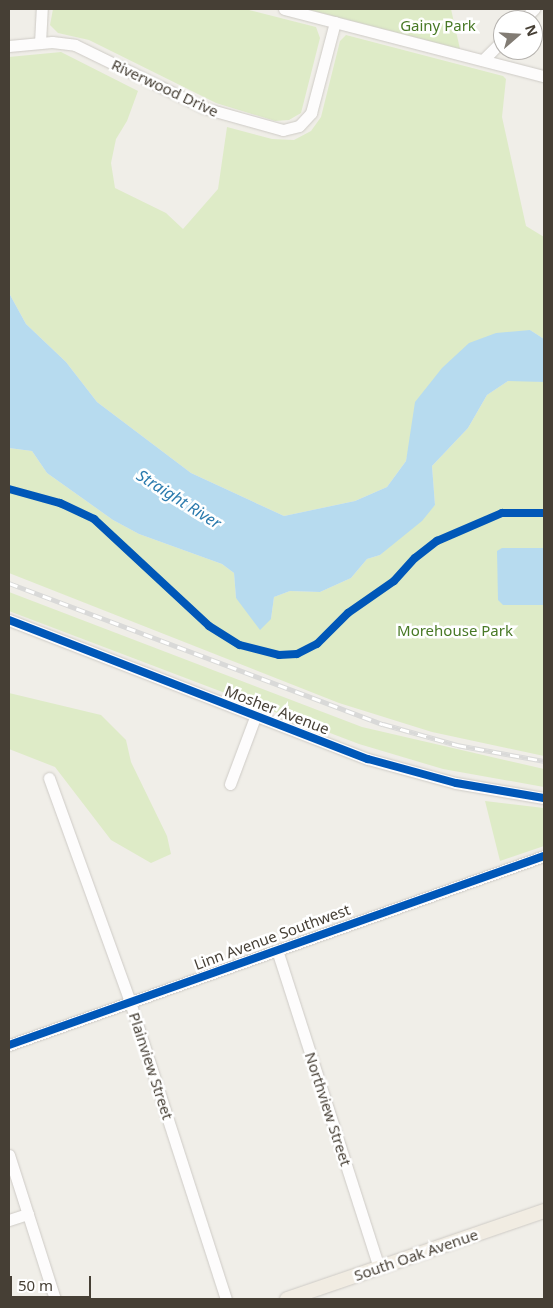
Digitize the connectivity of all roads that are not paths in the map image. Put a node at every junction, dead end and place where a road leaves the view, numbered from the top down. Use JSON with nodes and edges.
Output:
{"nodes":[{"id":1,"x":42,"y":9,"type":"edge"},
{"id":2,"x":284,"y":9,"type":"edge"},
{"id":3,"x":335,"y":22,"type":"junction"},
{"id":4,"x":40,"y":43,"type":"junction"},
{"id":5,"x":9,"y":46,"type":"edge"},
{"id":6,"x":493,"y":50,"type":"edge"},
{"id":7,"x":483,"y":60,"type":"junction"},
{"id":8,"x":544,"y":76,"type":"edge"},
{"id":9,"x":9,"y":620,"type":"edge"},
{"id":10,"x":255,"y":717,"type":"junction"},
{"id":11,"x":49,"y":778,"type":"dead end"},
{"id":12,"x":230,"y":784,"type":"dead end"},
{"id":13,"x":544,"y":798,"type":"edge"},
{"id":14,"x":543,"y":860,"type":"edge"},
{"id":15,"x":277,"y":950,"type":"junction"},
{"id":16,"x":130,"y":1002,"type":"junction"},
{"id":17,"x":9,"y":1045,"type":"edge"},
{"id":18,"x":9,"y":1154,"type":"edge"},
{"id":19,"x":544,"y":1211,"type":"edge"},
{"id":20,"x":28,"y":1214,"type":"junction"},
{"id":21,"x":9,"y":1220,"type":"edge"},
{"id":22,"x":379,"y":1268,"type":"junction"},
{"id":23,"x":55,"y":1299,"type":"edge"},
{"id":24,"x":226,"y":1299,"type":"edge"},
{"id":25,"x":287,"y":1299,"type":"edge"}],
"edges":[{"from":1,"to":4,"type":"street"},
{"from":2,"to":3,"type":"street"},
{"from":3,"to":4,"type":"street","name":"Riverwood Drive"},
{"from":3,"to":7,"type":"street"},
{"from":4,"to":5,"type":"street","name":"Riverwood Drive"},
{"from":6,"to":7,"type":"street"},
{"from":7,"to":8,"type":"street"},
{"from":9,"to":10,"type":"street","name":"Mosher Avenue"},
{"from":10,"to":12,"type":"street"},
{"from":10,"to":13,"type":"street","name":"Mosher Avenue"},
{"from":11,"to":16,"type":"street","name":"Plainview Street"},
{"from":14,"to":15,"type":"street","name":"Linn Avenue Southwest"},
{"from":15,"to":16,"type":"street","name":"Linn Avenue Southwest"},
{"from":15,"to":22,"type":"street","name":"Northview Street"},
{"from":16,"to":17,"type":"street","name":"Linn Avenue Southwest"},
{"from":16,"to":24,"type":"street","name":"Plainview Street"},
{"from":18,"to":20,"type":"street"},
{"from":19,"to":22,"type":"main road","name":"South Oak Avenue"},
{"from":20,"to":21,"type":"street"},
{"from":20,"to":23,"type":"street"},
{"from":22,"to":25,"type":"main road","name":"South Oak Avenue"}]}
